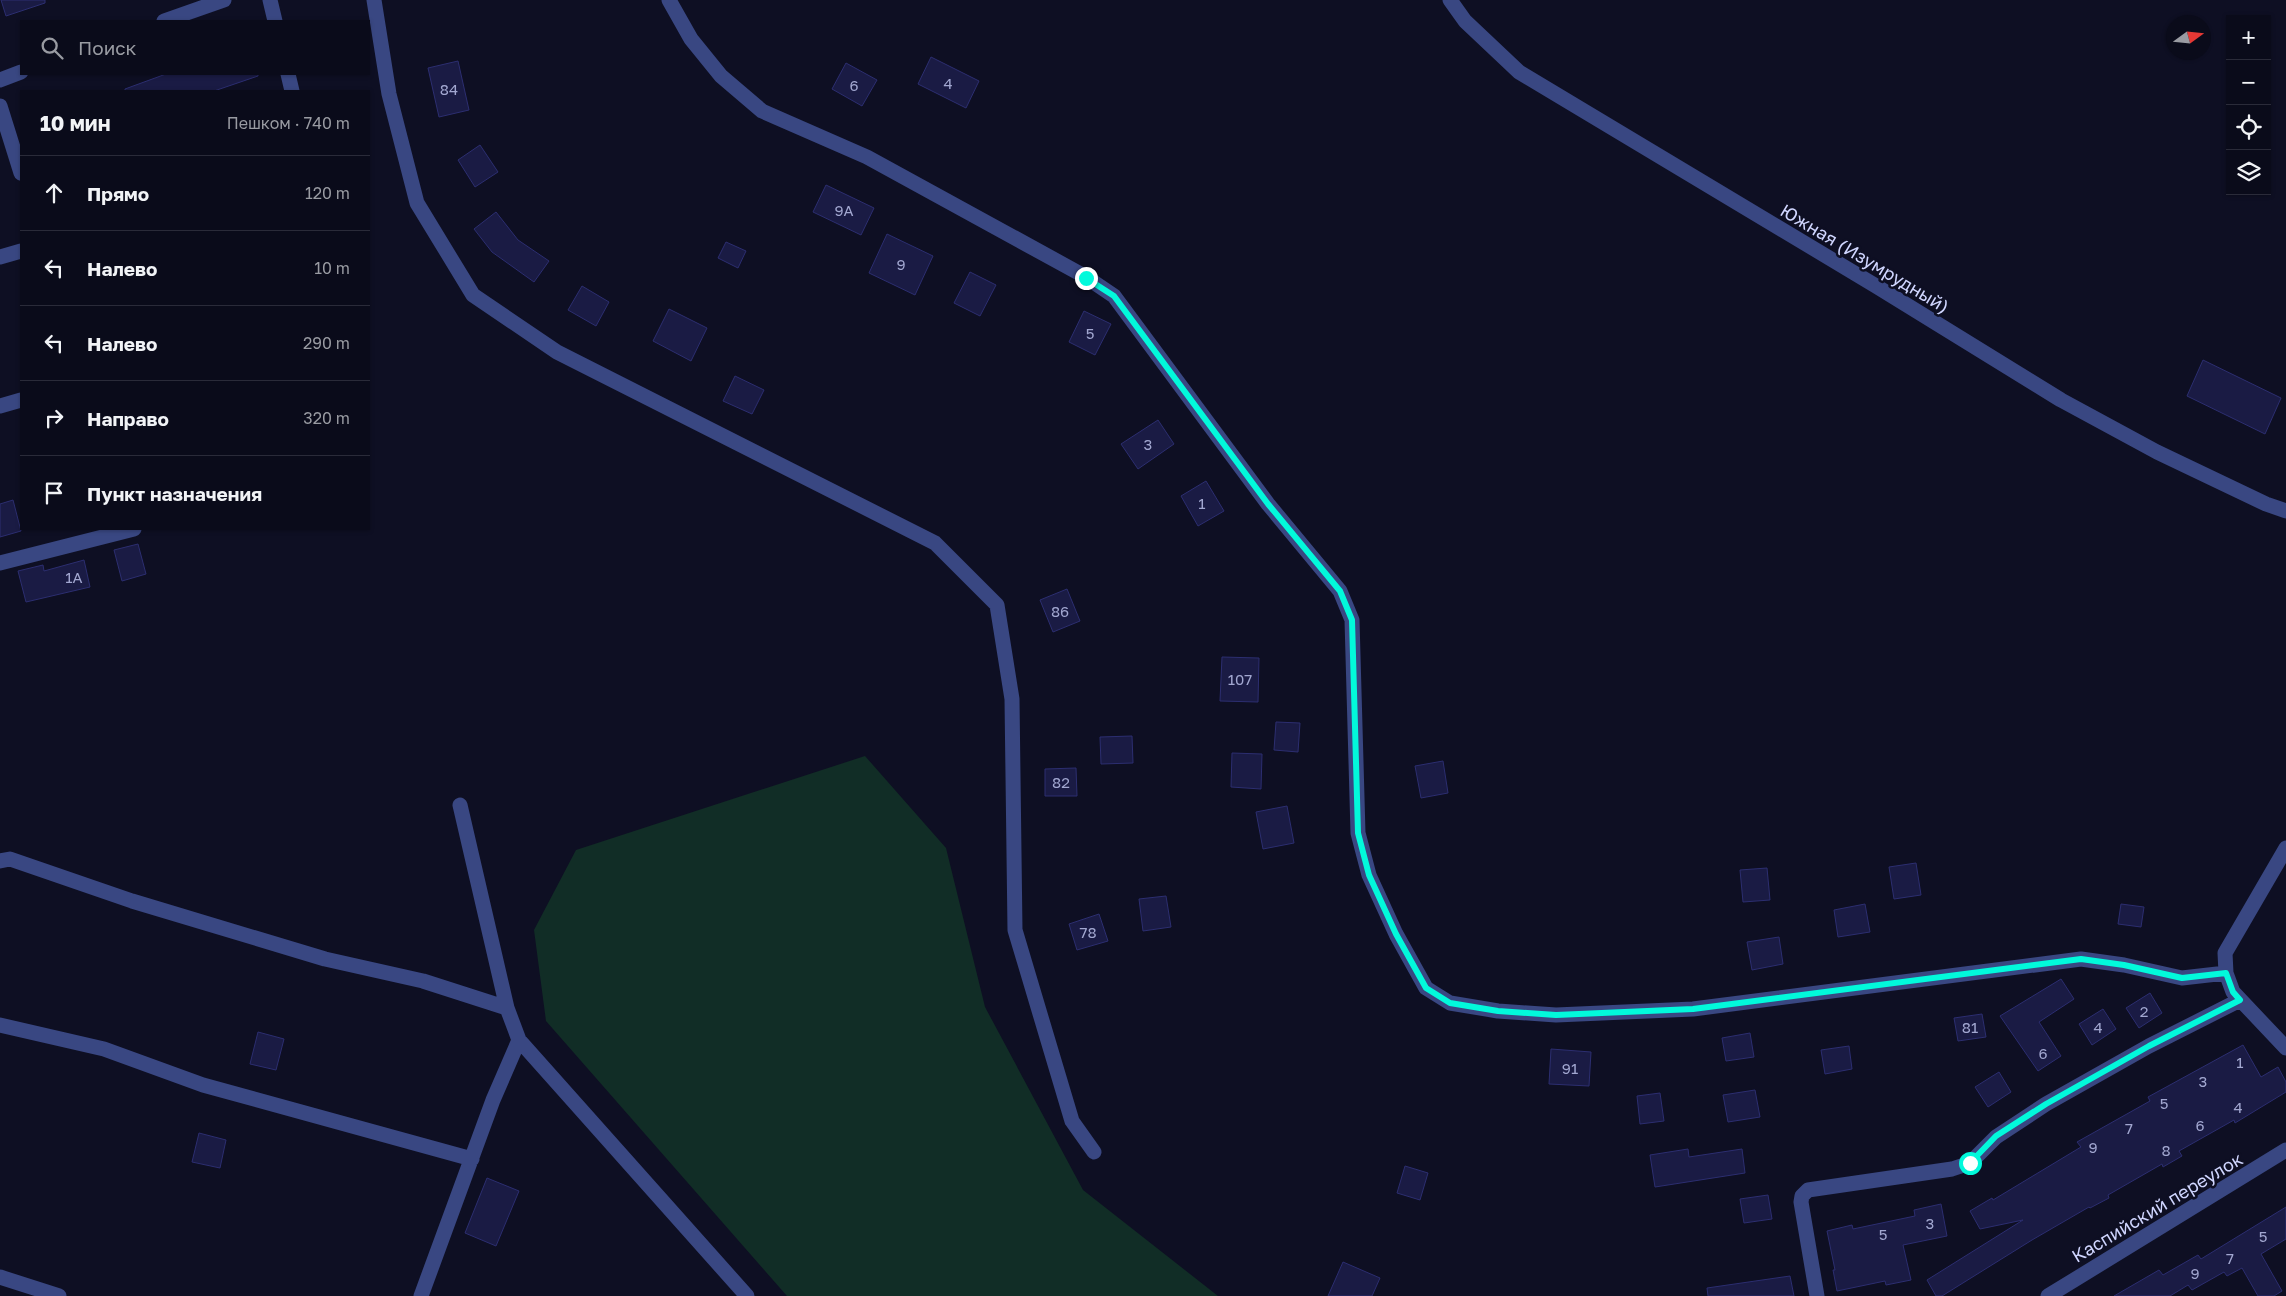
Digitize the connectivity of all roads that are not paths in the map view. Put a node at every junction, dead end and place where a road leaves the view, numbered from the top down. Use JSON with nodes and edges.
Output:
{"nodes":[{"id":1,"x":224,"y":0,"type":"edge"},
{"id":2,"x":270,"y":0,"type":"edge"},
{"id":3,"x":374,"y":0,"type":"edge"},
{"id":4,"x":669,"y":0,"type":"edge"},
{"id":5,"x":1450,"y":0,"type":"edge"},
{"id":6,"x":167,"y":20,"type":"edge"},
{"id":7,"x":275,"y":20,"type":"edge"},
{"id":8,"x":20,"y":72,"type":"edge"},
{"id":9,"x":288,"y":75,"type":"edge"},
{"id":10,"x":0,"y":80,"type":"edge"},
{"id":11,"x":292,"y":90,"type":"edge"},
{"id":12,"x":0,"y":106,"type":"edge"},
{"id":13,"x":20,"y":170,"type":"edge"},
{"id":14,"x":20,"y":251,"type":"edge"},
{"id":15,"x":0,"y":256,"type":"edge"},
{"id":16,"x":20,"y":400,"type":"edge"},
{"id":17,"x":0,"y":406,"type":"edge"},
{"id":18,"x":2286,"y":511,"type":"edge"},
{"id":19,"x":130,"y":530,"type":"edge"},
{"id":20,"x":0,"y":562,"type":"edge"},
{"id":21,"x":460,"y":806,"type":"dead end"},
{"id":22,"x":2286,"y":848,"type":"edge"},
{"id":23,"x":0,"y":861,"type":"edge"},
{"id":24,"x":2226,"y":973,"type":"junction"},
{"id":25,"x":2240,"y":1000,"type":"junction"},
{"id":26,"x":507,"y":1008,"type":"junction"},
{"id":27,"x":0,"y":1025,"type":"edge"},
{"id":28,"x":519,"y":1040,"type":"junction"},
{"id":29,"x":2286,"y":1048,"type":"edge"},
{"id":30,"x":2286,"y":1150,"type":"edge"},
{"id":31,"x":1094,"y":1152,"type":"dead end"},
{"id":32,"x":472,"y":1159,"type":"junction"},
{"id":33,"x":0,"y":1277,"type":"edge"},
{"id":34,"x":59,"y":1296,"type":"edge"},
{"id":35,"x":422,"y":1296,"type":"edge"},
{"id":36,"x":747,"y":1296,"type":"edge"},
{"id":37,"x":1817,"y":1296,"type":"edge"},
{"id":38,"x":2048,"y":1296,"type":"edge"}],
"edges":[{"from":1,"to":6,"type":"street"},
{"from":2,"to":7,"type":"street"},
{"from":3,"to":31,"type":"street"},
{"from":4,"to":24,"type":"street"},
{"from":5,"to":18,"type":"street","name":"Южная (Изумрудный)"},
{"from":8,"to":10,"type":"street"},
{"from":9,"to":11,"type":"street"},
{"from":12,"to":13,"type":"street"},
{"from":14,"to":15,"type":"street"},
{"from":16,"to":17,"type":"street"},
{"from":19,"to":20,"type":"street"},
{"from":21,"to":26,"type":"street"},
{"from":22,"to":24,"type":"street"},
{"from":23,"to":26,"type":"street"},
{"from":24,"to":25,"type":"street"},
{"from":25,"to":29,"type":"street"},
{"from":25,"to":37,"type":"street"},
{"from":26,"to":28,"type":"street"},
{"from":27,"to":32,"type":"street"},
{"from":28,"to":32,"type":"street"},
{"from":28,"to":36,"type":"street"},
{"from":30,"to":38,"type":"street","name":"Каспийский переулок"},
{"from":32,"to":35,"type":"street"},
{"from":33,"to":34,"type":"street"}]}
